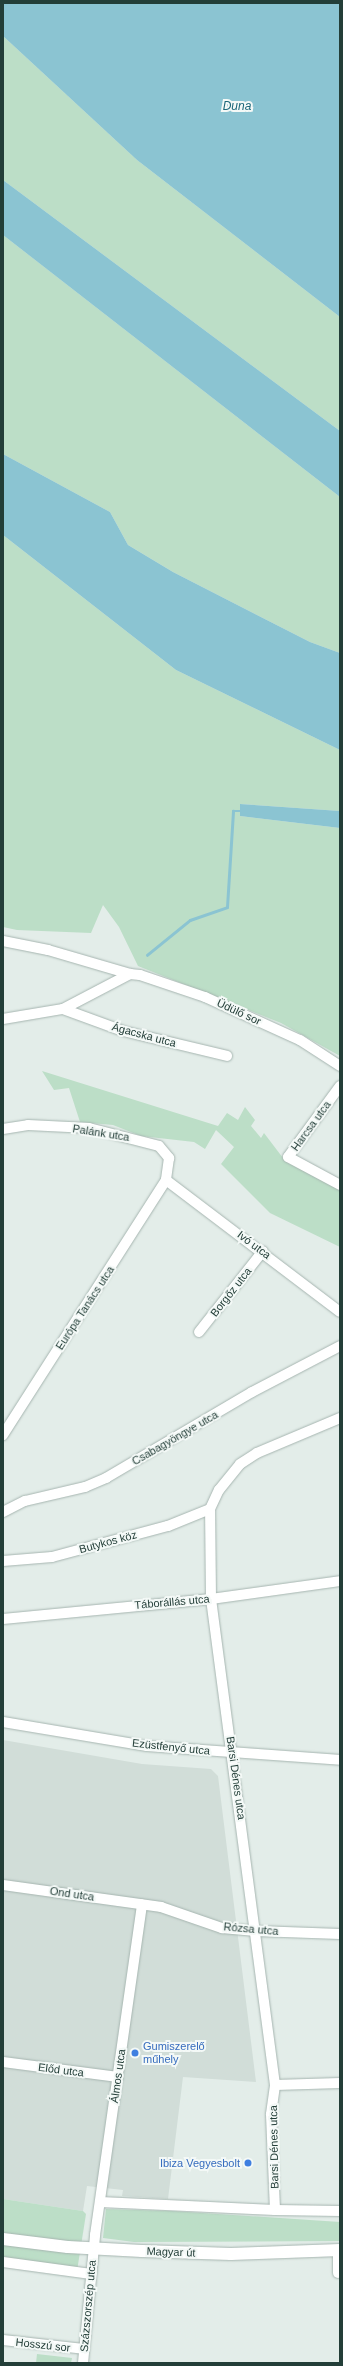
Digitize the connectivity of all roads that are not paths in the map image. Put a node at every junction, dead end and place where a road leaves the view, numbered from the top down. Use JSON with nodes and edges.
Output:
{"nodes":[{"id":1,"x":3,"y":941,"type":"edge"},
{"id":2,"x":130,"y":974,"type":"junction"},
{"id":3,"x":63,"y":1009,"type":"junction"},
{"id":4,"x":3,"y":1019,"type":"edge"},
{"id":5,"x":227,"y":1056,"type":"dead end"},
{"id":6,"x":340,"y":1066,"type":"edge"},
{"id":7,"x":340,"y":1086,"type":"edge"},
{"id":8,"x":3,"y":1129,"type":"edge"},
{"id":9,"x":166,"y":1180,"type":"junction"},
{"id":10,"x":340,"y":1185,"type":"edge"},
{"id":11,"x":263,"y":1251,"type":"junction"},
{"id":12,"x":340,"y":1312,"type":"edge"},
{"id":13,"x":200,"y":1332,"type":"dead end"},
{"id":14,"x":340,"y":1346,"type":"edge"},
{"id":15,"x":340,"y":1418,"type":"edge"},
{"id":16,"x":3,"y":1435,"type":"edge"},
{"id":17,"x":210,"y":1510,"type":"junction"},
{"id":18,"x":3,"y":1512,"type":"edge"},
{"id":19,"x":3,"y":1560,"type":"edge"},
{"id":20,"x":340,"y":1581,"type":"edge"},
{"id":21,"x":211,"y":1599,"type":"junction"},
{"id":22,"x":3,"y":1619,"type":"edge"},
{"id":23,"x":3,"y":1722,"type":"edge"},
{"id":24,"x":233,"y":1753,"type":"junction"},
{"id":25,"x":340,"y":1760,"type":"edge"},
{"id":26,"x":3,"y":1885,"type":"edge"},
{"id":27,"x":142,"y":1904,"type":"junction"},
{"id":28,"x":256,"y":1932,"type":"junction"},
{"id":29,"x":340,"y":1934,"type":"edge"},
{"id":30,"x":3,"y":2062,"type":"edge"},
{"id":31,"x":118,"y":2077,"type":"junction"},
{"id":32,"x":340,"y":2082,"type":"edge"},
{"id":33,"x":275,"y":2085,"type":"junction"},
{"id":34,"x":100,"y":2202,"type":"junction"},
{"id":35,"x":276,"y":2210,"type":"junction"},
{"id":36,"x":340,"y":2211,"type":"edge"},
{"id":37,"x":3,"y":2239,"type":"edge"},
{"id":38,"x":94,"y":2248,"type":"junction"},
{"id":39,"x":339,"y":2250,"type":"edge"},
{"id":40,"x":3,"y":2262,"type":"edge"},
{"id":41,"x":338,"y":2273,"type":"dead end"},
{"id":42,"x":91,"y":2274,"type":"junction"},
{"id":43,"x":3,"y":2340,"type":"edge"},
{"id":44,"x":84,"y":2349,"type":"junction"},
{"id":45,"x":83,"y":2363,"type":"edge"}],
"edges":[{"from":1,"to":2,"type":"street","name":"Üdülő sor"},
{"from":2,"to":3,"type":"street"},
{"from":2,"to":6,"type":"street","name":"Üdülő sor"},
{"from":3,"to":4,"type":"street"},
{"from":3,"to":5,"type":"street","name":"Ágacska utca"},
{"from":7,"to":10,"type":"street","name":"Harcsa utca"},
{"from":8,"to":9,"type":"street","name":"Palánk utca"},
{"from":9,"to":11,"type":"street","name":"Ivó utca"},
{"from":9,"to":16,"type":"street","name":"Európa Tanács utca"},
{"from":11,"to":12,"type":"street","name":"Ivó utca"},
{"from":11,"to":13,"type":"street","name":"Borgőz utca"},
{"from":14,"to":18,"type":"street","name":"Csabagyöngye utca"},
{"from":15,"to":17,"type":"street","name":"Barsi Dénes utca"},
{"from":17,"to":19,"type":"street","name":"Butykos köz"},
{"from":17,"to":21,"type":"street","name":"Barsi Dénes utca"},
{"from":20,"to":21,"type":"street","name":"Táborállás utca"},
{"from":21,"to":22,"type":"street","name":"Táborállás utca"},
{"from":21,"to":24,"type":"street","name":"Barsi Dénes utca"},
{"from":23,"to":24,"type":"street","name":"Ezüstfenyő utca"},
{"from":24,"to":25,"type":"street","name":"Ezüstfenyő utca"},
{"from":24,"to":28,"type":"street","name":"Barsi Dénes utca"},
{"from":26,"to":27,"type":"street","name":"Ond utca"},
{"from":27,"to":28,"type":"street","name":"Rózsa utca"},
{"from":27,"to":31,"type":"street","name":"Álmos utca"},
{"from":28,"to":29,"type":"street","name":"Rózsa utca"},
{"from":28,"to":33,"type":"street","name":"Barsi Dénes utca"},
{"from":30,"to":31,"type":"street","name":"Előd utca"},
{"from":31,"to":34,"type":"street","name":"Álmos utca"},
{"from":32,"to":33,"type":"street"},
{"from":33,"to":35,"type":"street","name":"Barsi Dénes utca"},
{"from":34,"to":35,"type":"street"},
{"from":34,"to":38,"type":"street","name":"Álmos utca"},
{"from":35,"to":36,"type":"street"},
{"from":37,"to":38,"type":"street","name":"Magyar út"},
{"from":38,"to":39,"type":"street","name":"Magyar út"},
{"from":38,"to":42,"type":"street","name":"Százszorszép utca"},
{"from":39,"to":41,"type":"street"},
{"from":40,"to":42,"type":"street"},
{"from":42,"to":44,"type":"street","name":"Százszorszép utca"},
{"from":43,"to":44,"type":"street","name":"Hosszú sor"},
{"from":44,"to":45,"type":"street","name":"Százszorszép utca"}]}
